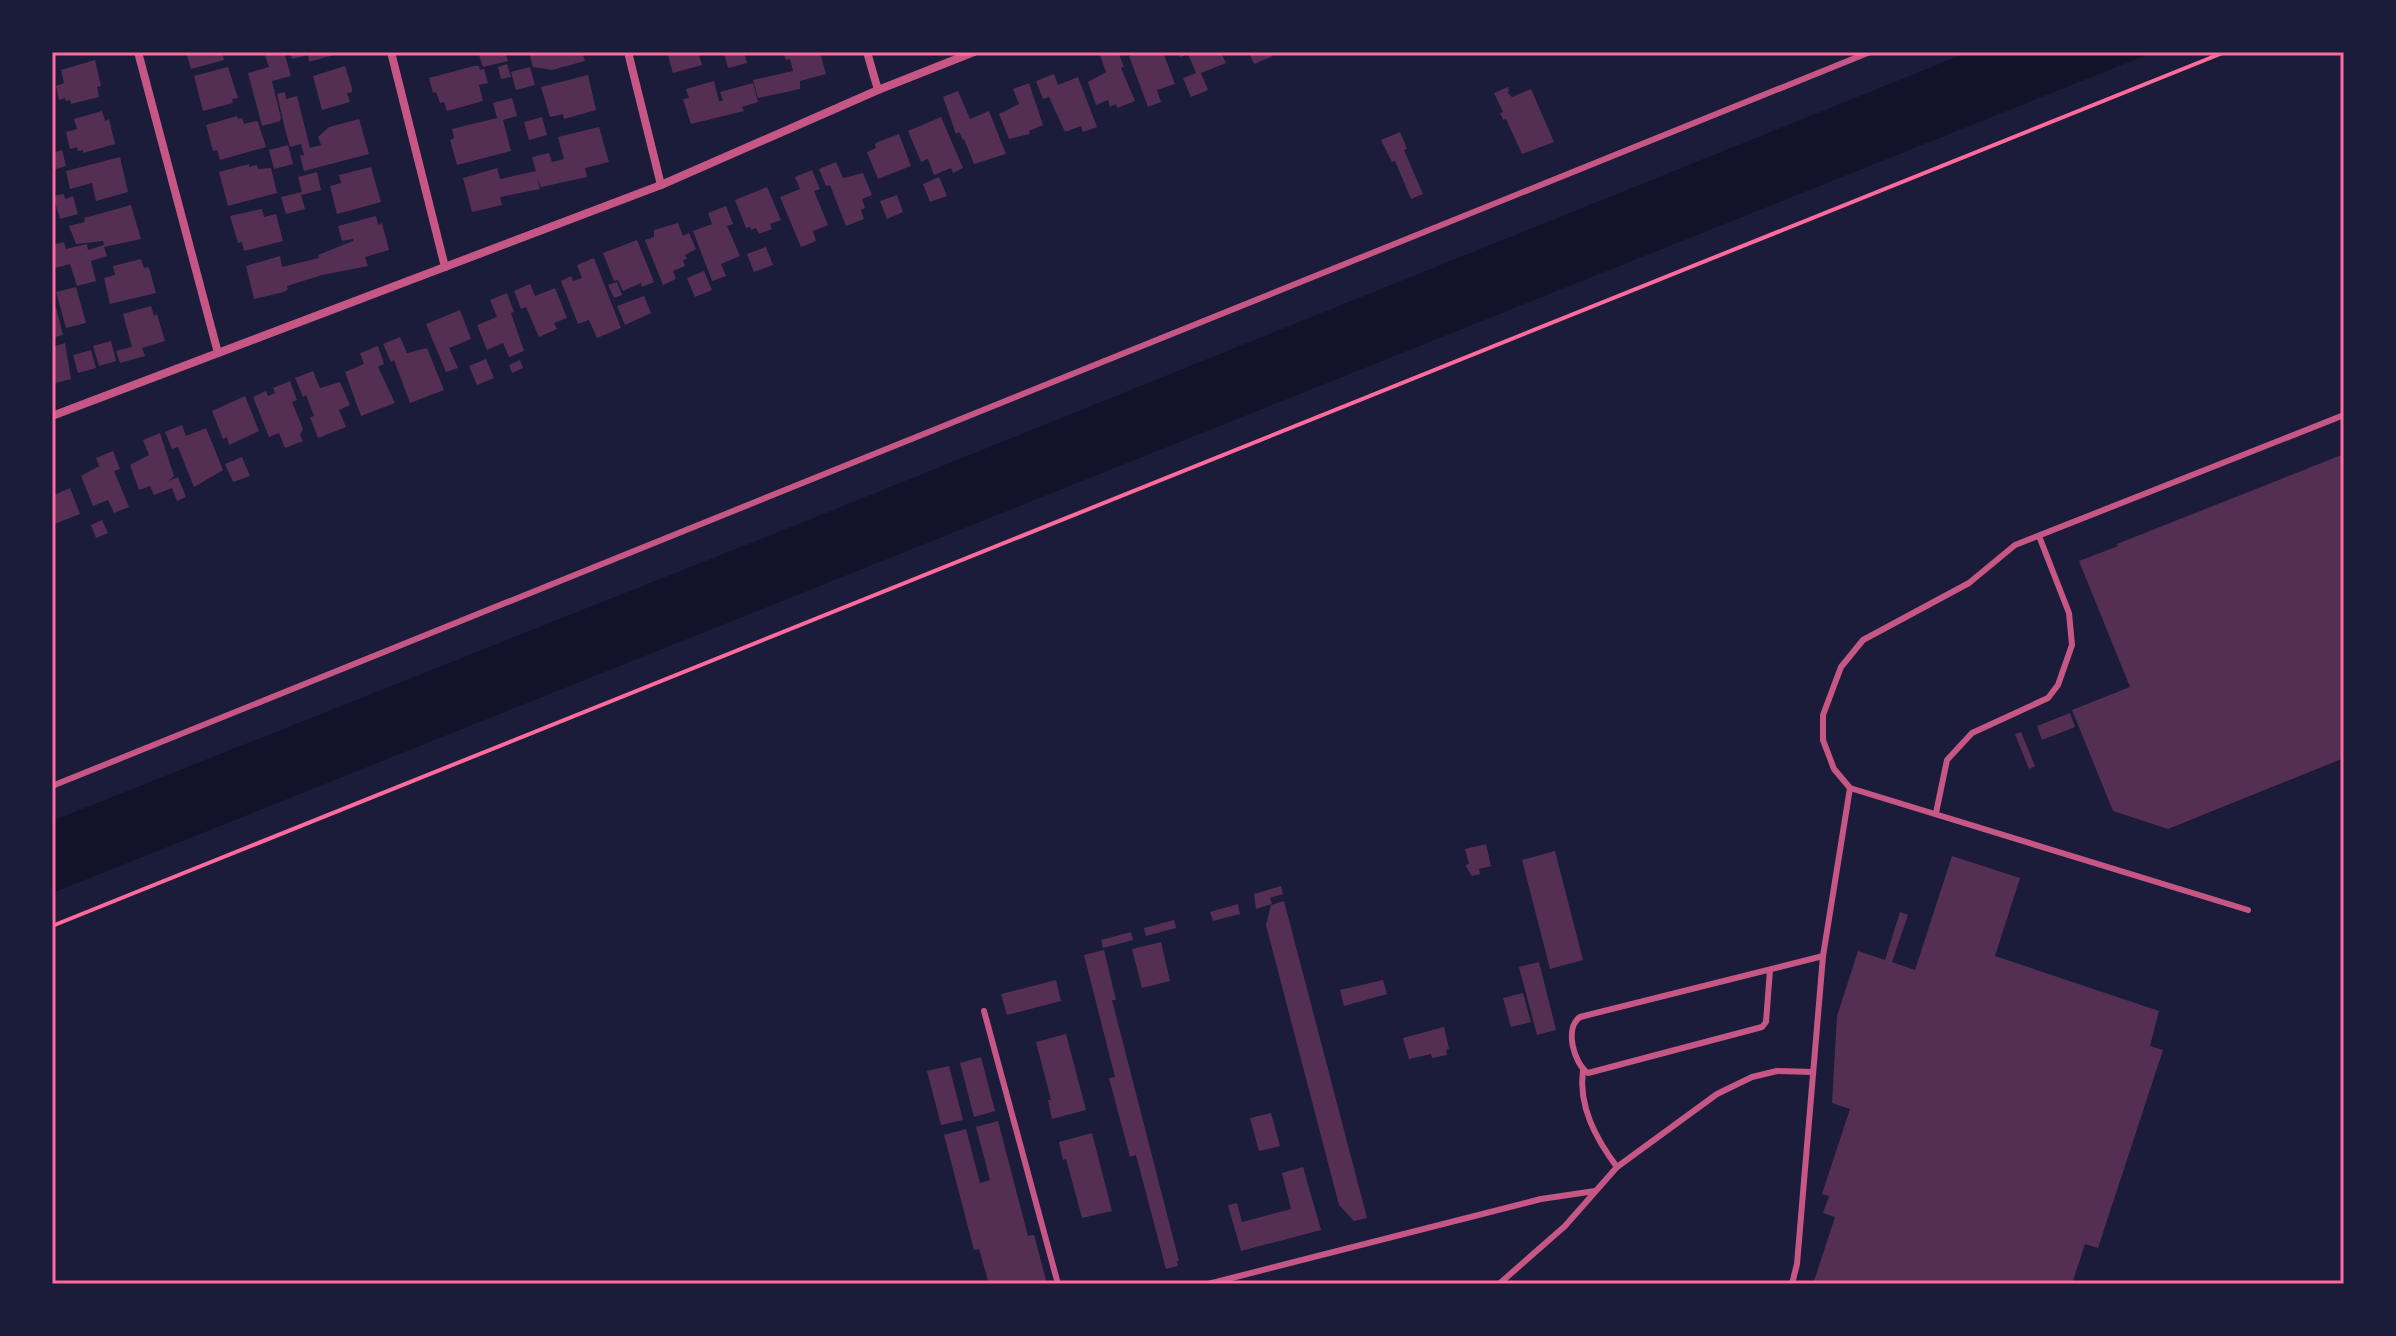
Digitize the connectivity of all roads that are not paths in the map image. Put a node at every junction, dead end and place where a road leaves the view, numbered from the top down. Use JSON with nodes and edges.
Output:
{"nodes":[{"id":1,"x":138,"y":52,"type":"edge"},
{"id":2,"x":391,"y":52,"type":"edge"},
{"id":3,"x":628,"y":52,"type":"edge"},
{"id":4,"x":867,"y":52,"type":"edge"},
{"id":5,"x":974,"y":52,"type":"edge"},
{"id":6,"x":1870,"y":52,"type":"edge"},
{"id":7,"x":878,"y":90,"type":"junction"},
{"id":8,"x":661,"y":185,"type":"junction"},
{"id":9,"x":445,"y":267,"type":"junction"},
{"id":10,"x":218,"y":353,"type":"junction"},
{"id":11,"x":2344,"y":415,"type":"edge"},
{"id":12,"x":52,"y":416,"type":"edge"},
{"id":13,"x":2039,"y":536,"type":"junction"},
{"id":14,"x":52,"y":786,"type":"edge"},
{"id":15,"x":1850,"y":788,"type":"junction"},
{"id":16,"x":1936,"y":813,"type":"junction"},
{"id":17,"x":2248,"y":910,"type":"dead end"},
{"id":18,"x":1823,"y":956,"type":"junction"},
{"id":19,"x":1770,"y":970,"type":"junction"},
{"id":20,"x":984,"y":1011,"type":"dead end"},
{"id":21,"x":1583,"y":1070,"type":"junction"},
{"id":22,"x":1813,"y":1072,"type":"junction"},
{"id":23,"x":1617,"y":1167,"type":"junction"},
{"id":24,"x":1595,"y":1191,"type":"junction"},
{"id":25,"x":1058,"y":1284,"type":"edge"},
{"id":26,"x":1208,"y":1284,"type":"edge"},
{"id":27,"x":1499,"y":1284,"type":"edge"},
{"id":28,"x":1792,"y":1284,"type":"edge"}],
"edges":[{"from":1,"to":10,"type":"street"},
{"from":2,"to":9,"type":"street"},
{"from":3,"to":8,"type":"street"},
{"from":4,"to":7,"type":"street"},
{"from":5,"to":7,"type":"street"},
{"from":6,"to":14,"type":"lane"},
{"from":7,"to":8,"type":"street"},
{"from":8,"to":9,"type":"street"},
{"from":9,"to":10,"type":"street"},
{"from":10,"to":12,"type":"street"},
{"from":11,"to":13,"type":"lane"},
{"from":13,"to":15,"type":"lane"},
{"from":13,"to":16,"type":"lane"},
{"from":15,"to":16,"type":"lane"},
{"from":15,"to":18,"type":"lane"},
{"from":16,"to":17,"type":"lane"},
{"from":18,"to":19,"type":"lane"},
{"from":18,"to":22,"type":"lane"},
{"from":19,"to":21,"type":"lane"},
{"from":19,"to":21,"type":"lane"},
{"from":20,"to":25,"type":"lane"},
{"from":21,"to":23,"type":"lane"},
{"from":22,"to":23,"type":"lane"},
{"from":22,"to":28,"type":"lane"},
{"from":23,"to":24,"type":"lane"},
{"from":24,"to":26,"type":"lane"},
{"from":24,"to":27,"type":"lane"}]}
